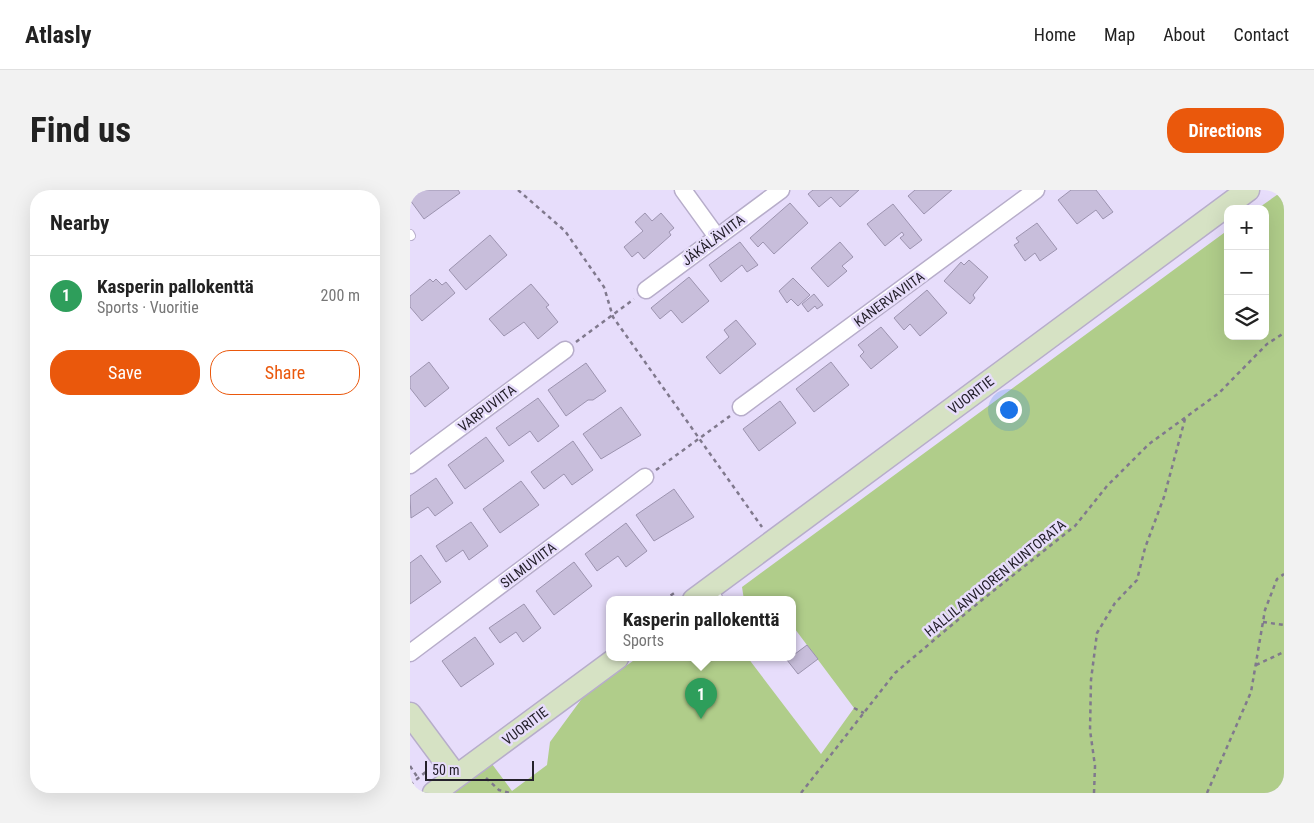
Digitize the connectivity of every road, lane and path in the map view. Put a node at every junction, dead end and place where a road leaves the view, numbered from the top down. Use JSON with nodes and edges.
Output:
{"nodes":[{"id":1,"x":518,"y":190,"type":"edge"},
{"id":2,"x":683,"y":190,"type":"edge"},
{"id":3,"x":781,"y":190,"type":"edge"},
{"id":4,"x":1036,"y":190,"type":"edge"},
{"id":5,"x":1248,"y":190,"type":"edge"},
{"id":6,"x":717,"y":237,"type":"junction"},
{"id":7,"x":646,"y":290,"type":"joint"},
{"id":8,"x":612,"y":317,"type":"junction"},
{"id":9,"x":1284,"y":333,"type":"edge"},
{"id":10,"x":565,"y":350,"type":"joint"},
{"id":11,"x":741,"y":407,"type":"joint"},
{"id":12,"x":1185,"y":418,"type":"junction"},
{"id":13,"x":700,"y":439,"type":"junction"},
{"id":14,"x":410,"y":465,"type":"edge"},
{"id":15,"x":646,"y":477,"type":"joint"},
{"id":16,"x":762,"y":527,"type":"dead end"},
{"id":17,"x":1284,"y":574,"type":"edge"},
{"id":18,"x":708,"y":596,"type":"edge"},
{"id":19,"x":1263,"y":622,"type":"junction"},
{"id":20,"x":1284,"y":625,"type":"edge"},
{"id":21,"x":1284,"y":652,"type":"edge"},
{"id":22,"x":410,"y":653,"type":"edge"},
{"id":23,"x":613,"y":661,"type":"edge"},
{"id":24,"x":1256,"y":665,"type":"junction"},
{"id":25,"x":854,"y":708,"type":"dead end"},
{"id":26,"x":864,"y":713,"type":"junction"},
{"id":27,"x":410,"y":714,"type":"edge"},
{"id":28,"x":410,"y":766,"type":"edge"},
{"id":29,"x":456,"y":776,"type":"junction"},
{"id":30,"x":426,"y":785,"type":"edge"},
{"id":31,"x":801,"y":793,"type":"edge"},
{"id":32,"x":1094,"y":793,"type":"edge"},
{"id":33,"x":1207,"y":793,"type":"edge"}],
"edges":[{"from":1,"to":8,"type":"path"},
{"from":2,"to":6,"type":"street"},
{"from":3,"to":6,"type":"street","name":"JÄKÄLÄVIITA"},
{"from":4,"to":11,"type":"street","name":"KANERVAVIITA"},
{"from":5,"to":18,"type":"street","name":"VUORITIE"},
{"from":6,"to":7,"type":"street","name":"JÄKÄLÄVIITA"},
{"from":7,"to":8,"type":"path"},
{"from":8,"to":10,"type":"path"},
{"from":8,"to":13,"type":"path"},
{"from":9,"to":12,"type":"path","name":"HALLILANVUOREN KUNTORATA"},
{"from":10,"to":14,"type":"street","name":"VARPUVIITA"},
{"from":11,"to":13,"type":"path"},
{"from":12,"to":26,"type":"path","name":"HALLILANVUOREN KUNTORATA"},
{"from":12,"to":32,"type":"path"},
{"from":13,"to":15,"type":"path"},
{"from":13,"to":16,"type":"path"},
{"from":15,"to":22,"type":"street","name":"SILMUVIITA"},
{"from":17,"to":19,"type":"path"},
{"from":19,"to":20,"type":"path"},
{"from":19,"to":24,"type":"path"},
{"from":21,"to":24,"type":"path"},
{"from":23,"to":29,"type":"street","name":"VUORITIE"},
{"from":24,"to":33,"type":"path"},
{"from":25,"to":26,"type":"path"},
{"from":26,"to":31,"type":"path","name":"HALLILANVUOREN KUNTORATA"},
{"from":27,"to":29,"type":"street"},
{"from":28,"to":30,"type":"path"},
{"from":29,"to":30,"type":"street","name":"VUORITIE"}]}
